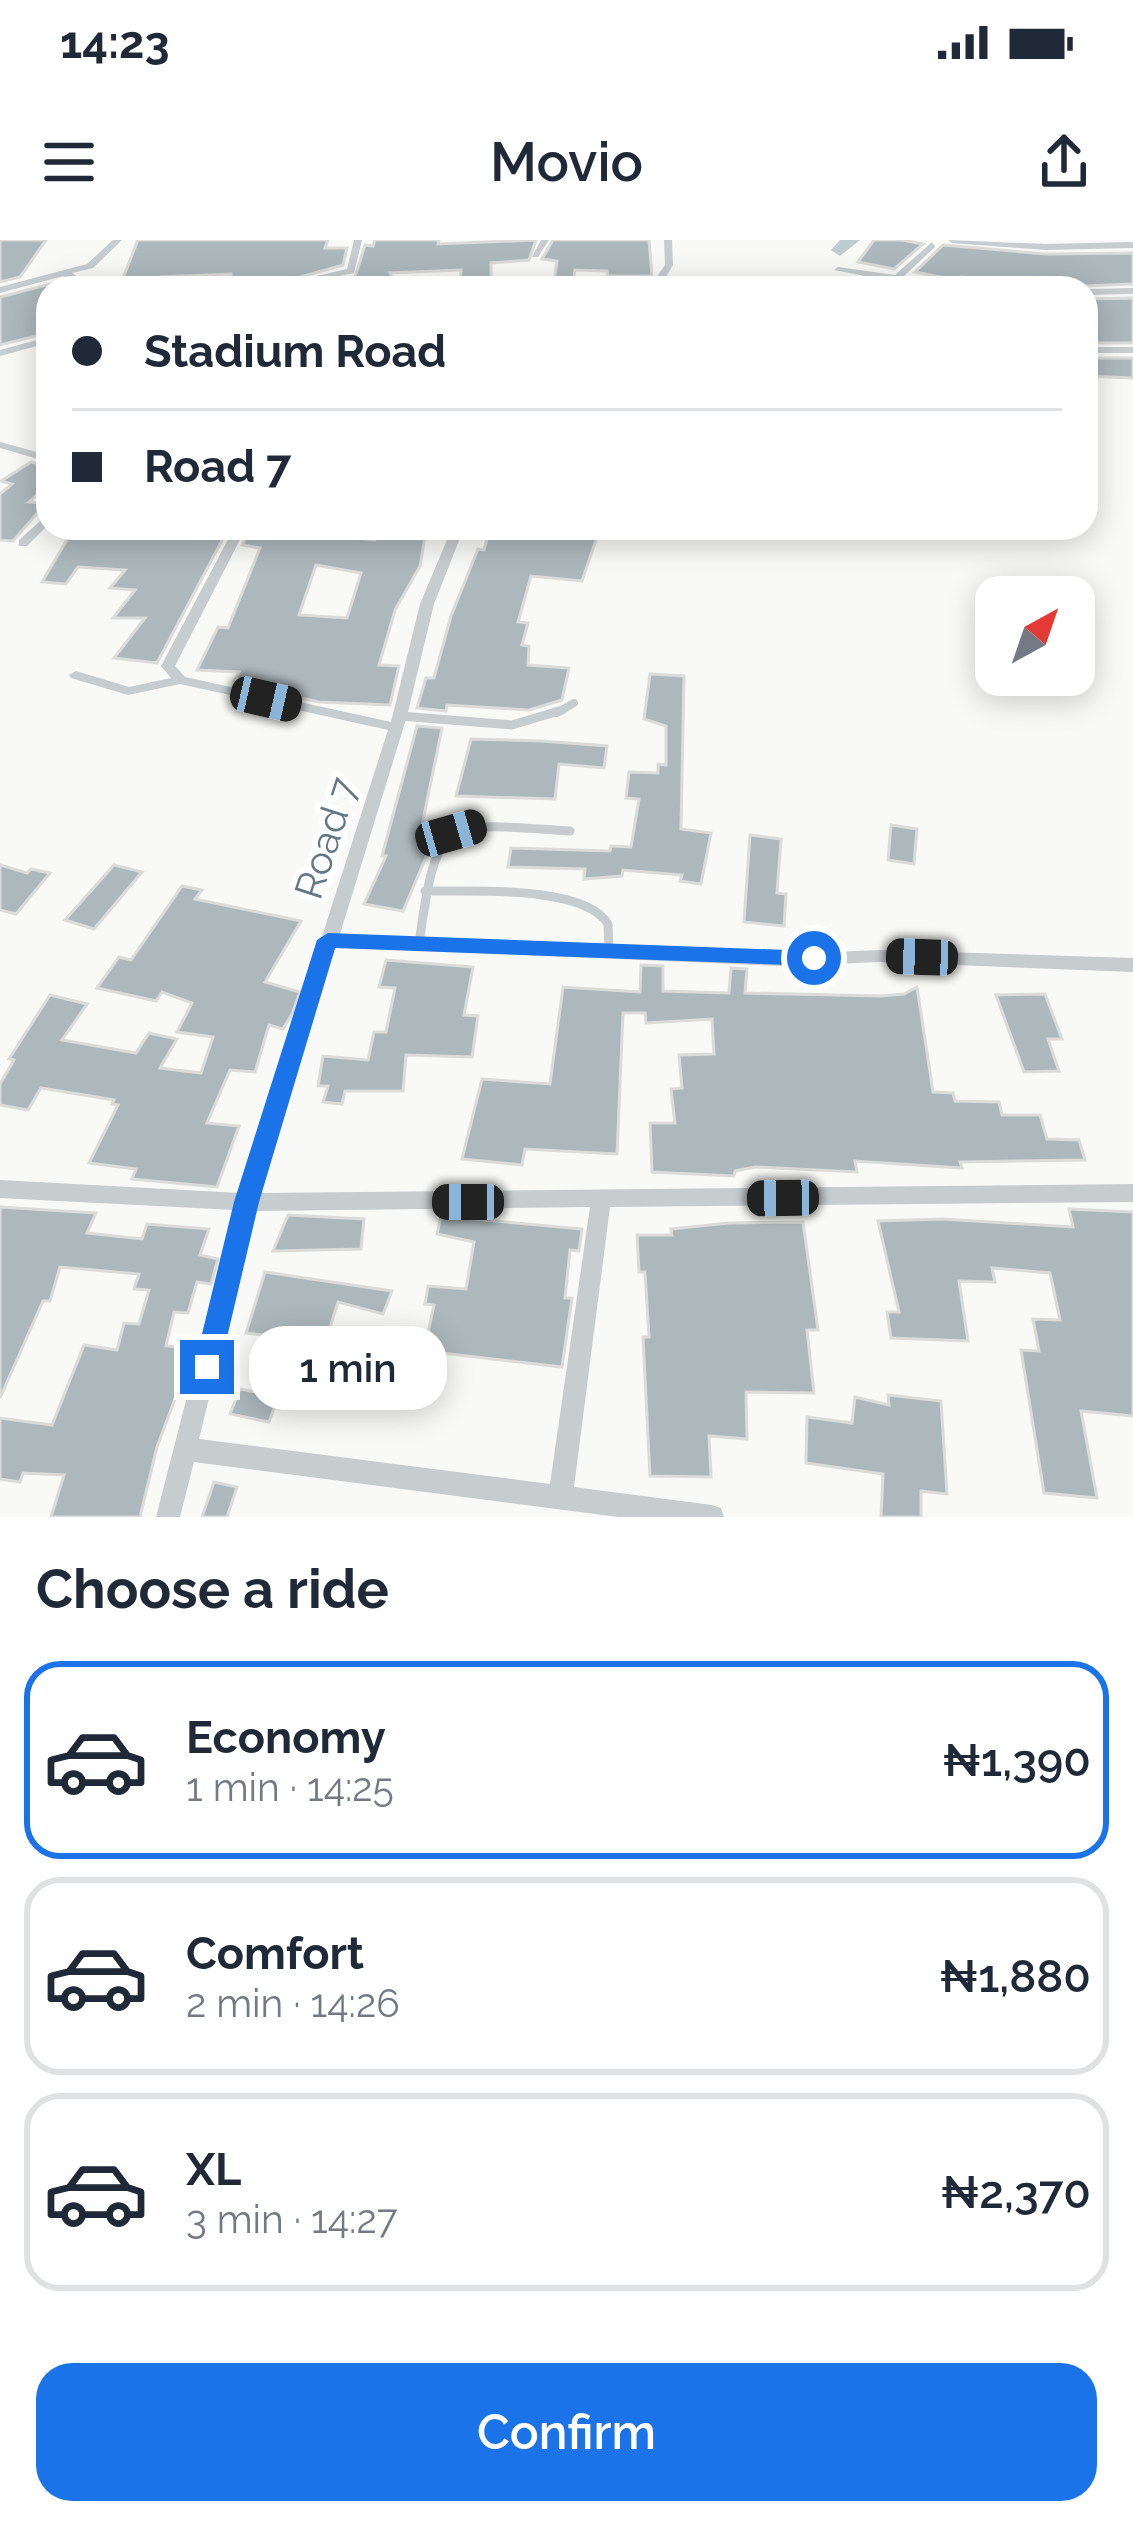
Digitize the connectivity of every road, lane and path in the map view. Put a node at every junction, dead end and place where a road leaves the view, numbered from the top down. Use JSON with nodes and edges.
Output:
{"nodes":[{"id":1,"x":118,"y":240,"type":"edge"},
{"id":2,"x":358,"y":240,"type":"edge"},
{"id":3,"x":545,"y":240,"type":"edge"},
{"id":4,"x":668,"y":240,"type":"edge"},
{"id":5,"x":683,"y":240,"type":"edge"},
{"id":6,"x":952,"y":240,"type":"edge"},
{"id":7,"x":932,"y":244,"type":"dead end"},
{"id":8,"x":1133,"y":245,"type":"edge"},
{"id":9,"x":535,"y":255,"type":"dead end"},
{"id":10,"x":838,"y":270,"type":"dead end"},
{"id":11,"x":65,"y":273,"type":"junction"},
{"id":12,"x":54,"y":276,"type":"edge"},
{"id":13,"x":70,"y":276,"type":"edge"},
{"id":14,"x":327,"y":276,"type":"edge"},
{"id":15,"x":662,"y":276,"type":"edge"},
{"id":16,"x":877,"y":276,"type":"edge"},
{"id":17,"x":899,"y":276,"type":"edge"},
{"id":18,"x":36,"y":281,"type":"edge"},
{"id":19,"x":0,"y":290,"type":"edge"},
{"id":20,"x":1133,"y":291,"type":"edge"},
{"id":21,"x":1098,"y":292,"type":"edge"},
{"id":22,"x":36,"y":343,"type":"edge"},
{"id":23,"x":1098,"y":350,"type":"edge"},
{"id":24,"x":1133,"y":350,"type":"edge"},
{"id":25,"x":0,"y":353,"type":"edge"},
{"id":26,"x":0,"y":445,"type":"edge"},
{"id":27,"x":36,"y":456,"type":"edge"},
{"id":28,"x":36,"y":530,"type":"edge"},
{"id":29,"x":234,"y":540,"type":"edge"},
{"id":30,"x":453,"y":540,"type":"edge"},
{"id":31,"x":23,"y":543,"type":"dead end"},
{"id":32,"x":76,"y":675,"type":"dead end"},
{"id":33,"x":180,"y":680,"type":"junction"},
{"id":34,"x":574,"y":704,"type":"dead end"},
{"id":35,"x":398,"y":722,"type":"junction"},
{"id":36,"x":570,"y":831,"type":"dead end"},
{"id":37,"x":425,"y":891,"type":"junction"},
{"id":38,"x":328,"y":940,"type":"junction"},
{"id":39,"x":418,"y":944,"type":"junction"},
{"id":40,"x":609,"y":952,"type":"junction"},
{"id":41,"x":1133,"y":965,"type":"edge"},
{"id":42,"x":0,"y":1189,"type":"edge"},
{"id":43,"x":1133,"y":1193,"type":"edge"},
{"id":44,"x":247,"y":1202,"type":"junction"},
{"id":45,"x":601,"y":1202,"type":"junction"},
{"id":46,"x":187,"y":1449,"type":"junction"},
{"id":47,"x":560,"y":1498,"type":"junction"},
{"id":48,"x":168,"y":1517,"type":"edge"},
{"id":49,"x":712,"y":1517,"type":"edge"}],
"edges":[{"from":1,"to":11,"type":"street"},
{"from":2,"to":14,"type":"street"},
{"from":3,"to":9,"type":"street"},
{"from":4,"to":5,"type":"street"},
{"from":4,"to":15,"type":"street"},
{"from":6,"to":8,"type":"street"},
{"from":7,"to":17,"type":"street"},
{"from":10,"to":16,"type":"street"},
{"from":11,"to":12,"type":"street"},
{"from":11,"to":13,"type":"street"},
{"from":18,"to":19,"type":"street"},
{"from":20,"to":21,"type":"street"},
{"from":22,"to":25,"type":"street"},
{"from":23,"to":24,"type":"street"},
{"from":26,"to":27,"type":"street"},
{"from":28,"to":31,"type":"street"},
{"from":29,"to":33,"type":"street"},
{"from":30,"to":35,"type":"street","name":"Road 7"},
{"from":32,"to":33,"type":"street"},
{"from":33,"to":35,"type":"street"},
{"from":34,"to":35,"type":"lane"},
{"from":35,"to":38,"type":"street","name":"Road 7"},
{"from":36,"to":37,"type":"lane"},
{"from":37,"to":39,"type":"lane"},
{"from":37,"to":40,"type":"lane"},
{"from":38,"to":39,"type":"street"},
{"from":38,"to":44,"type":"street","name":"Road 7"},
{"from":39,"to":40,"type":"street"},
{"from":40,"to":41,"type":"street"},
{"from":42,"to":44,"type":"street"},
{"from":43,"to":45,"type":"street"},
{"from":44,"to":45,"type":"street"},
{"from":44,"to":46,"type":"street","name":"Road 7"},
{"from":45,"to":47,"type":"street"},
{"from":46,"to":47,"type":"street"},
{"from":46,"to":48,"type":"street","name":"Road 7"},
{"from":47,"to":49,"type":"street"}]}
